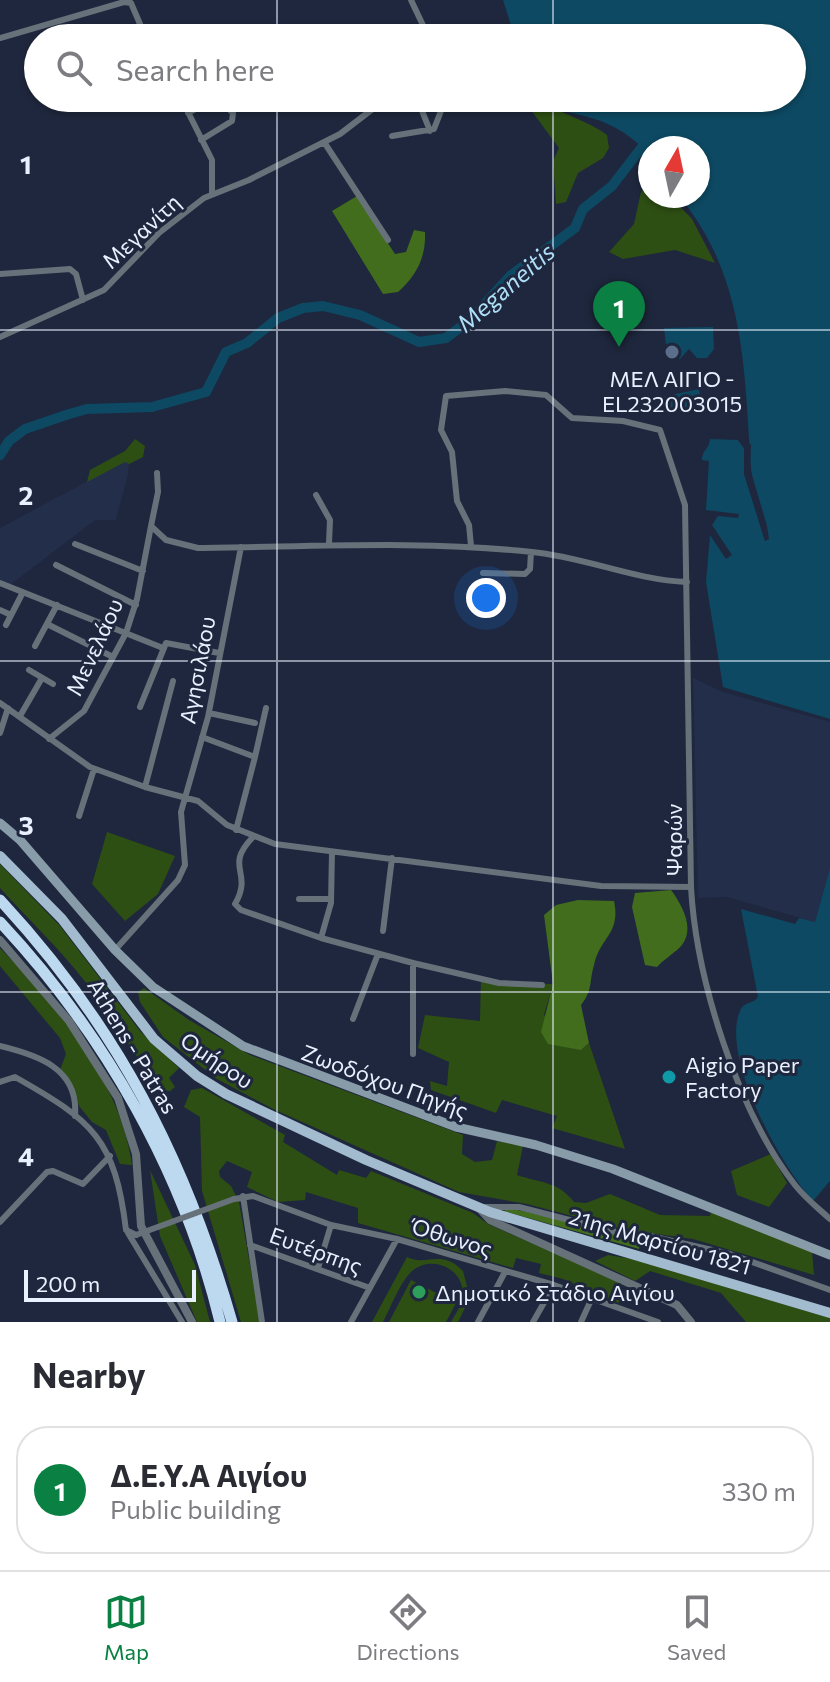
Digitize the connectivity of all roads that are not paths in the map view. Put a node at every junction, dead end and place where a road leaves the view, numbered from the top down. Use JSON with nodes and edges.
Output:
{"nodes":[{"id":1,"x":411,"y":0,"type":"edge"},
{"id":2,"x":48,"y":24,"type":"edge"},
{"id":3,"x":140,"y":24,"type":"edge"},
{"id":4,"x":422,"y":24,"type":"edge"},
{"id":5,"x":24,"y":31,"type":"edge"},
{"id":6,"x":0,"y":38,"type":"edge"},
{"id":7,"x":232,"y":112,"type":"edge"},
{"id":8,"x":367,"y":112,"type":"edge"},
{"id":9,"x":423,"y":112,"type":"edge"},
{"id":10,"x":441,"y":112,"type":"edge"},
{"id":11,"x":188,"y":113,"type":"edge"},
{"id":12,"x":430,"y":131,"type":"junction"},
{"id":13,"x":392,"y":136,"type":"dead end"},
{"id":14,"x":201,"y":140,"type":"junction"},
{"id":15,"x":324,"y":142,"type":"junction"},
{"id":16,"x":212,"y":194,"type":"junction"},
{"id":17,"x":388,"y":240,"type":"dead end"},
{"id":18,"x":0,"y":274,"type":"edge"},
{"id":19,"x":83,"y":300,"type":"junction"},
{"id":20,"x":0,"y":337,"type":"edge"},
{"id":21,"x":157,"y":473,"type":"dead end"},
{"id":22,"x":316,"y":495,"type":"dead end"},
{"id":23,"x":151,"y":526,"type":"junction"},
{"id":24,"x":172,"y":543,"type":"junction"},
{"id":25,"x":329,"y":543,"type":"junction"},
{"id":26,"x":75,"y":544,"type":"dead end"},
{"id":27,"x":147,"y":544,"type":"junction"},
{"id":28,"x":471,"y":546,"type":"junction"},
{"id":29,"x":241,"y":547,"type":"junction"},
{"id":30,"x":531,"y":552,"type":"junction"},
{"id":31,"x":56,"y":565,"type":"dead end"},
{"id":32,"x":143,"y":571,"type":"junction"},
{"id":33,"x":483,"y":573,"type":"dead end"},
{"id":34,"x":687,"y":582,"type":"junction"},
{"id":35,"x":0,"y":583,"type":"edge"},
{"id":36,"x":22,"y":594,"type":"junction"},
{"id":37,"x":57,"y":605,"type":"junction"},
{"id":38,"x":136,"y":605,"type":"junction"},
{"id":39,"x":0,"y":610,"type":"edge"},
{"id":40,"x":11,"y":615,"type":"junction"},
{"id":41,"x":47,"y":624,"type":"junction"},
{"id":42,"x":6,"y":625,"type":"dead end"},
{"id":43,"x":126,"y":633,"type":"junction"},
{"id":44,"x":35,"y":646,"type":"dead end"},
{"id":45,"x":163,"y":648,"type":"junction"},
{"id":46,"x":219,"y":653,"type":"junction"},
{"id":47,"x":113,"y":657,"type":"junction"},
{"id":48,"x":29,"y":670,"type":"dead end"},
{"id":49,"x":42,"y":678,"type":"junction"},
{"id":50,"x":173,"y":681,"type":"dead end"},
{"id":51,"x":53,"y":684,"type":"dead end"},
{"id":52,"x":0,"y":703,"type":"edge"},
{"id":53,"x":140,"y":707,"type":"dead end"},
{"id":54,"x":8,"y":708,"type":"junction"},
{"id":55,"x":266,"y":708,"type":"dead end"},
{"id":56,"x":209,"y":713,"type":"junction"},
{"id":57,"x":20,"y":716,"type":"junction"},
{"id":58,"x":255,"y":723,"type":"dead end"},
{"id":59,"x":0,"y":733,"type":"edge"},
{"id":60,"x":202,"y":737,"type":"junction"},
{"id":61,"x":49,"y":739,"type":"junction"},
{"id":62,"x":255,"y":757,"type":"junction"},
{"id":63,"x":94,"y":769,"type":"junction"},
{"id":64,"x":145,"y":787,"type":"junction"},
{"id":65,"x":185,"y":798,"type":"junction"},
{"id":66,"x":79,"y":816,"type":"dead end"},
{"id":67,"x":0,"y":823,"type":"edge"},
{"id":68,"x":236,"y":830,"type":"junction"},
{"id":69,"x":253,"y":837,"type":"junction"},
{"id":70,"x":332,"y":852,"type":"junction"},
{"id":71,"x":0,"y":856,"type":"edge"},
{"id":72,"x":392,"y":858,"type":"junction"},
{"id":73,"x":691,"y":887,"type":"junction"},
{"id":74,"x":299,"y":899,"type":"dead end"},
{"id":75,"x":330,"y":899,"type":"junction"},
{"id":76,"x":0,"y":900,"type":"edge"},
{"id":77,"x":0,"y":922,"type":"edge"},
{"id":78,"x":383,"y":931,"type":"dead end"},
{"id":79,"x":321,"y":938,"type":"junction"},
{"id":80,"x":0,"y":940,"type":"edge"},
{"id":81,"x":115,"y":950,"type":"junction"},
{"id":82,"x":378,"y":954,"type":"junction"},
{"id":83,"x":413,"y":963,"type":"junction"},
{"id":84,"x":542,"y":985,"type":"dead end"},
{"id":85,"x":353,"y":1019,"type":"dead end"},
{"id":86,"x":0,"y":1046,"type":"edge"},
{"id":87,"x":413,"y":1054,"type":"dead end"},
{"id":88,"x":0,"y":1082,"type":"edge"},
{"id":89,"x":75,"y":1116,"type":"junction"},
{"id":90,"x":110,"y":1156,"type":"junction"},
{"id":91,"x":243,"y":1196,"type":"junction"},
{"id":92,"x":478,"y":1208,"type":"junction"},
{"id":93,"x":830,"y":1219,"type":"edge"},
{"id":94,"x":0,"y":1222,"type":"edge"},
{"id":95,"x":331,"y":1225,"type":"junction"},
{"id":96,"x":132,"y":1234,"type":"junction"},
{"id":97,"x":397,"y":1239,"type":"junction"},
{"id":98,"x":250,"y":1245,"type":"junction"},
{"id":99,"x":830,"y":1255,"type":"edge"},
{"id":100,"x":318,"y":1268,"type":"junction"},
{"id":101,"x":505,"y":1272,"type":"junction"},
{"id":102,"x":554,"y":1285,"type":"junction"},
{"id":103,"x":370,"y":1288,"type":"junction"},
{"id":104,"x":830,"y":1290,"type":"edge"},
{"id":105,"x":591,"y":1300,"type":"junction"},
{"id":106,"x":830,"y":1313,"type":"edge"},
{"id":107,"x":182,"y":1322,"type":"edge"},
{"id":108,"x":192,"y":1322,"type":"edge"},
{"id":109,"x":220,"y":1322,"type":"edge"},
{"id":110,"x":232,"y":1322,"type":"edge"},
{"id":111,"x":262,"y":1322,"type":"edge"},
{"id":112,"x":351,"y":1322,"type":"edge"},
{"id":113,"x":478,"y":1322,"type":"edge"},
{"id":114,"x":533,"y":1322,"type":"edge"},
{"id":115,"x":581,"y":1322,"type":"edge"},
{"id":116,"x":658,"y":1322,"type":"edge"},
{"id":117,"x":691,"y":1322,"type":"edge"}],
"edges":[{"from":1,"to":4,"type":"street"},
{"from":2,"to":3,"type":"street"},
{"from":5,"to":6,"type":"street"},
{"from":7,"to":14,"type":"street"},
{"from":8,"to":15,"type":"street","name":"Μεγανίτη"},
{"from":9,"to":12,"type":"street"},
{"from":10,"to":12,"type":"street"},
{"from":11,"to":14,"type":"street"},
{"from":12,"to":13,"type":"street"},
{"from":14,"to":16,"type":"street"},
{"from":15,"to":16,"type":"street","name":"Μεγανίτη"},
{"from":15,"to":17,"type":"street"},
{"from":16,"to":19,"type":"street","name":"Μεγανίτη"},
{"from":18,"to":19,"type":"street"},
{"from":19,"to":20,"type":"street","name":"Μεγανίτη"},
{"from":21,"to":23,"type":"street","name":"Μενελάου"},
{"from":22,"to":25,"type":"street"},
{"from":23,"to":24,"type":"street"},
{"from":23,"to":27,"type":"street","name":"Μενελάου"},
{"from":24,"to":27,"type":"street"},
{"from":24,"to":29,"type":"street"},
{"from":25,"to":28,"type":"street"},
{"from":25,"to":29,"type":"street"},
{"from":26,"to":32,"type":"street"},
{"from":27,"to":32,"type":"street","name":"Μενελάου"},
{"from":28,"to":30,"type":"street"},
{"from":28,"to":34,"type":"street","name":"Ψαρών"},
{"from":29,"to":46,"type":"street","name":"Αγησιλάου"},
{"from":30,"to":33,"type":"street"},
{"from":30,"to":34,"type":"street"},
{"from":31,"to":38,"type":"street"},
{"from":32,"to":38,"type":"street","name":"Μενελάου"},
{"from":34,"to":73,"type":"street","name":"Ψαρών"},
{"from":35,"to":36,"type":"street"},
{"from":36,"to":37,"type":"street"},
{"from":36,"to":40,"type":"street"},
{"from":37,"to":41,"type":"street"},
{"from":37,"to":43,"type":"street"},
{"from":38,"to":43,"type":"street","name":"Μενελάου"},
{"from":39,"to":40,"type":"street"},
{"from":40,"to":42,"type":"street"},
{"from":41,"to":44,"type":"street"},
{"from":41,"to":47,"type":"street"},
{"from":43,"to":45,"type":"street"},
{"from":43,"to":47,"type":"street","name":"Μενελάου"},
{"from":45,"to":46,"type":"street"},
{"from":45,"to":53,"type":"street"},
{"from":46,"to":56,"type":"street","name":"Αγησιλάου"},
{"from":47,"to":61,"type":"street","name":"Μενελάου"},
{"from":48,"to":49,"type":"street"},
{"from":49,"to":51,"type":"street"},
{"from":49,"to":57,"type":"street"},
{"from":50,"to":64,"type":"street"},
{"from":52,"to":54,"type":"street"},
{"from":54,"to":57,"type":"street"},
{"from":54,"to":59,"type":"street"},
{"from":55,"to":62,"type":"street"},
{"from":56,"to":58,"type":"street"},
{"from":56,"to":60,"type":"street","name":"Αγησιλάου"},
{"from":57,"to":61,"type":"street"},
{"from":60,"to":62,"type":"street"},
{"from":60,"to":65,"type":"street","name":"Αγησιλάου"},
{"from":61,"to":63,"type":"street"},
{"from":62,"to":68,"type":"street"},
{"from":63,"to":64,"type":"street"},
{"from":63,"to":66,"type":"street"},
{"from":64,"to":65,"type":"street"},
{"from":65,"to":68,"type":"street"},
{"from":65,"to":81,"type":"street","name":"Αγησιλάου"},
{"from":67,"to":81,"type":"main road","name":"Ζωοδόχου Πηγής"},
{"from":68,"to":69,"type":"street"},
{"from":69,"to":70,"type":"street"},
{"from":69,"to":79,"type":"street"},
{"from":70,"to":72,"type":"street"},
{"from":70,"to":75,"type":"street"},
{"from":71,"to":92,"type":"main road","name":"Ομήρου"},
{"from":72,"to":73,"type":"street"},
{"from":72,"to":78,"type":"street"},
{"from":73,"to":93,"type":"street","name":"Ψαρών"},
{"from":74,"to":75,"type":"street"},
{"from":75,"to":79,"type":"street"},
{"from":76,"to":110,"type":"highway","name":"Athens - Patras"},
{"from":77,"to":109,"type":"highway","name":"Athens - Patras"},
{"from":79,"to":82,"type":"street"},
{"from":80,"to":108,"type":"street"},
{"from":81,"to":99,"type":"main road","name":"Ζωοδόχου Πηγής"},
{"from":82,"to":83,"type":"street"},
{"from":82,"to":85,"type":"street"},
{"from":83,"to":84,"type":"street"},
{"from":83,"to":87,"type":"street"},
{"from":86,"to":89,"type":"street"},
{"from":88,"to":89,"type":"street"},
{"from":89,"to":90,"type":"street"},
{"from":90,"to":94,"type":"street"},
{"from":90,"to":96,"type":"street"},
{"from":91,"to":95,"type":"street","name":"Όθωνος"},
{"from":91,"to":96,"type":"street","bridge":true},
{"from":91,"to":98,"type":"street"},
{"from":92,"to":104,"type":"street"},
{"from":92,"to":106,"type":"main road","name":"21ης Μαρτίου 1821"},
{"from":92,"to":117,"type":"street"},
{"from":95,"to":97,"type":"street","name":"Όθωνος"},
{"from":95,"to":100,"type":"street"},
{"from":96,"to":107,"type":"street"},
{"from":97,"to":101,"type":"street","name":"Όθωνος"},
{"from":97,"to":103,"type":"street"},
{"from":98,"to":100,"type":"street","name":"Ευτέρπης"},
{"from":98,"to":111,"type":"street"},
{"from":100,"to":103,"type":"street","name":"Ευτέρπης"},
{"from":101,"to":102,"type":"street","name":"Όθωνος"},
{"from":101,"to":113,"type":"street"},
{"from":102,"to":105,"type":"street","name":"Όθωνος"},
{"from":102,"to":114,"type":"street"},
{"from":103,"to":112,"type":"street"},
{"from":105,"to":115,"type":"street"},
{"from":105,"to":116,"type":"street","name":"Όθωνος"}]}
